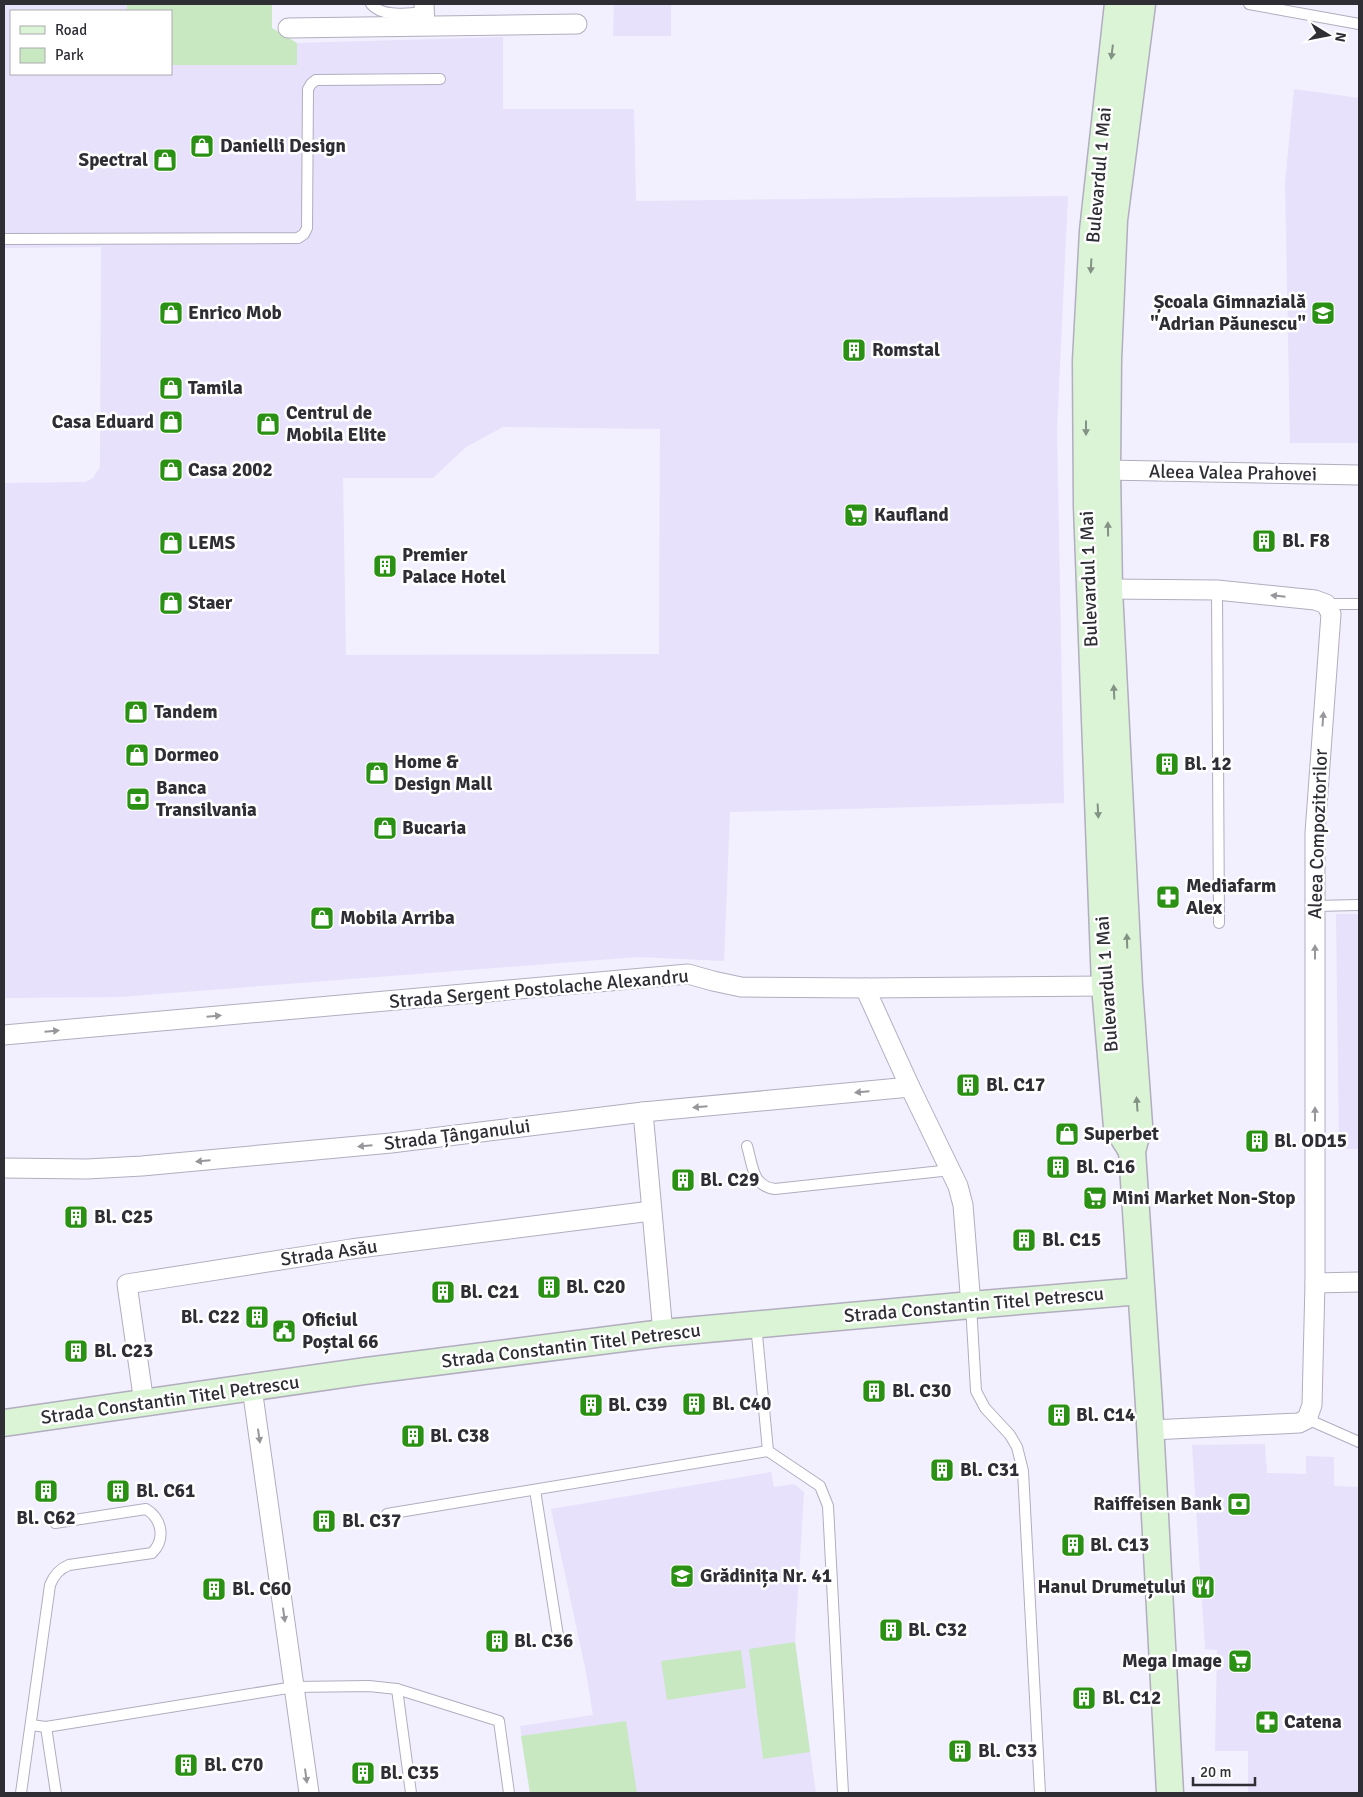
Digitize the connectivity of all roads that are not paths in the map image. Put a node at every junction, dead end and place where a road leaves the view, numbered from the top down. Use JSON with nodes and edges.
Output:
{"nodes":[{"id":1,"x":371,"y":4,"type":"edge"},
{"id":2,"x":1118,"y":4,"type":"edge"},
{"id":3,"x":1142,"y":4,"type":"edge"},
{"id":4,"x":1249,"y":4,"type":"edge"},
{"id":5,"x":424,"y":14,"type":"edge"},
{"id":6,"x":577,"y":24,"type":"dead end"},
{"id":7,"x":1359,"y":24,"type":"edge"},
{"id":8,"x":288,"y":28,"type":"dead end"},
{"id":9,"x":440,"y":79,"type":"dead end"},
{"id":10,"x":4,"y":239,"type":"edge"},
{"id":11,"x":1107,"y":470,"type":"junction"},
{"id":12,"x":1359,"y":475,"type":"edge"},
{"id":13,"x":1109,"y":590,"type":"junction"},
{"id":14,"x":1217,"y":590,"type":"junction"},
{"id":15,"x":1326,"y":604,"type":"junction"},
{"id":16,"x":1359,"y":604,"type":"edge"},
{"id":17,"x":1116,"y":726,"type":"junction"},
{"id":18,"x":1095,"y":763,"type":"junction"},
{"id":19,"x":1120,"y":795,"type":"junction"},
{"id":20,"x":1359,"y":905,"type":"edge"},
{"id":21,"x":1314,"y":906,"type":"junction"},
{"id":22,"x":1219,"y":923,"type":"dead end"},
{"id":23,"x":1105,"y":986,"type":"junction"},
{"id":24,"x":865,"y":988,"type":"junction"},
{"id":25,"x":4,"y":1035,"type":"edge"},
{"id":26,"x":910,"y":1087,"type":"junction"},
{"id":27,"x":643,"y":1112,"type":"junction"},
{"id":28,"x":747,"y":1146,"type":"dead end"},
{"id":29,"x":1132,"y":1151,"type":"junction"},
{"id":30,"x":4,"y":1168,"type":"edge"},
{"id":31,"x":951,"y":1170,"type":"junction"},
{"id":32,"x":651,"y":1211,"type":"junction"},
{"id":33,"x":1315,"y":1282,"type":"junction"},
{"id":34,"x":1359,"y":1282,"type":"edge"},
{"id":35,"x":1141,"y":1292,"type":"junction"},
{"id":36,"x":971,"y":1305,"type":"junction"},
{"id":37,"x":756,"y":1324,"type":"junction"},
{"id":38,"x":663,"y":1333,"type":"junction"},
{"id":39,"x":252,"y":1388,"type":"junction"},
{"id":40,"x":144,"y":1403,"type":"junction"},
{"id":41,"x":1307,"y":1419,"type":"junction"},
{"id":42,"x":5,"y":1424,"type":"edge"},
{"id":43,"x":1151,"y":1430,"type":"junction"},
{"id":44,"x":1359,"y":1442,"type":"edge"},
{"id":45,"x":768,"y":1451,"type":"junction"},
{"id":46,"x":535,"y":1490,"type":"junction"},
{"id":47,"x":387,"y":1514,"type":"dead end"},
{"id":48,"x":55,"y":1523,"type":"dead end"},
{"id":49,"x":559,"y":1642,"type":"dead end"},
{"id":50,"x":294,"y":1687,"type":"junction"},
{"id":51,"x":397,"y":1689,"type":"junction"},
{"id":52,"x":30,"y":1725,"type":"junction"},
{"id":53,"x":46,"y":1727,"type":"junction"},
{"id":54,"x":21,"y":1793,"type":"edge"},
{"id":55,"x":56,"y":1793,"type":"edge"},
{"id":56,"x":309,"y":1793,"type":"edge"},
{"id":57,"x":411,"y":1793,"type":"edge"},
{"id":58,"x":509,"y":1793,"type":"edge"},
{"id":59,"x":843,"y":1793,"type":"edge"},
{"id":60,"x":1040,"y":1793,"type":"edge"},
{"id":61,"x":1170,"y":1793,"type":"edge"}],
"edges":[{"from":1,"to":5,"type":"lane"},
{"from":2,"to":18,"type":"main road","name":"Bulevardul 1 Mai","one_way":true},
{"from":3,"to":11,"type":"main road","name":"Bulevardul 1 Mai"},
{"from":4,"to":7,"type":"lane"},
{"from":5,"to":6,"type":"street"},
{"from":5,"to":8,"type":"street"},
{"from":9,"to":10,"type":"lane"},
{"from":11,"to":12,"type":"street","name":"Aleea Valea Prahovei"},
{"from":13,"to":11,"type":"main road","name":"Bulevardul 1 Mai","one_way":true},
{"from":13,"to":14,"type":"street"},
{"from":17,"to":13,"type":"main road","name":"Bulevardul 1 Mai","one_way":true},
{"from":15,"to":14,"type":"street","one_way":true},
{"from":14,"to":22,"type":"lane"},
{"from":15,"to":16,"type":"lane"},
{"from":21,"to":15,"type":"street","name":"Aleea Compozitorilor","one_way":true},
{"from":17,"to":18,"type":"lane"},
{"from":17,"to":19,"type":"main road","name":"Bulevardul 1 Mai"},
{"from":18,"to":19,"type":"lane"},
{"from":18,"to":23,"type":"main road","name":"Bulevardul 1 Mai","one_way":true},
{"from":29,"to":19,"type":"main road","name":"Bulevardul 1 Mai","one_way":true},
{"from":20,"to":21,"type":"lane"},
{"from":33,"to":21,"type":"street","name":"Aleea Compozitorilor","one_way":true},
{"from":23,"to":24,"type":"street","name":"Strada Sergent Postolache Alexandru"},
{"from":23,"to":29,"type":"main road","name":"Bulevardul 1 Mai"},
{"from":25,"to":24,"type":"street","name":"Strada Sergent Postolache Alexandru","one_way":true},
{"from":24,"to":26,"type":"street"},
{"from":26,"to":27,"type":"street","name":"Strada Țânganului","one_way":true},
{"from":26,"to":31,"type":"street"},
{"from":27,"to":30,"type":"street","name":"Strada Țânganului","one_way":true},
{"from":27,"to":32,"type":"street"},
{"from":28,"to":31,"type":"lane"},
{"from":29,"to":35,"type":"main road","name":"Bulevardul 1 Mai"},
{"from":31,"to":36,"type":"street"},
{"from":32,"to":38,"type":"street"},
{"from":32,"to":40,"type":"street","name":"Strada Asău"},
{"from":33,"to":34,"type":"street"},
{"from":33,"to":41,"type":"street","name":"Aleea Compozitorilor"},
{"from":35,"to":36,"type":"main road","name":"Strada Constantin Titel Petrescu"},
{"from":35,"to":43,"type":"main road","name":"Bulevardul 1 Mai"},
{"from":36,"to":37,"type":"main road","name":"Strada Constantin Titel Petrescu"},
{"from":36,"to":60,"type":"lane"},
{"from":37,"to":38,"type":"main road","name":"Strada Constantin Titel Petrescu"},
{"from":37,"to":45,"type":"lane"},
{"from":38,"to":39,"type":"main road","name":"Strada Constantin Titel Petrescu"},
{"from":39,"to":40,"type":"main road","name":"Strada Constantin Titel Petrescu"},
{"from":39,"to":50,"type":"street","one_way":true},
{"from":40,"to":42,"type":"main road","name":"Strada Constantin Titel Petrescu"},
{"from":41,"to":43,"type":"street"},
{"from":41,"to":44,"type":"lane"},
{"from":43,"to":61,"type":"main road","name":"Bulevardul 1 Mai"},
{"from":45,"to":46,"type":"lane"},
{"from":45,"to":59,"type":"lane"},
{"from":46,"to":47,"type":"lane"},
{"from":46,"to":49,"type":"lane"},
{"from":48,"to":52,"type":"lane"},
{"from":50,"to":51,"type":"lane"},
{"from":50,"to":53,"type":"lane"},
{"from":50,"to":56,"type":"street","one_way":true},
{"from":51,"to":57,"type":"lane"},
{"from":51,"to":58,"type":"lane"},
{"from":52,"to":53,"type":"lane"},
{"from":52,"to":54,"type":"lane"},
{"from":53,"to":55,"type":"lane"}]}
